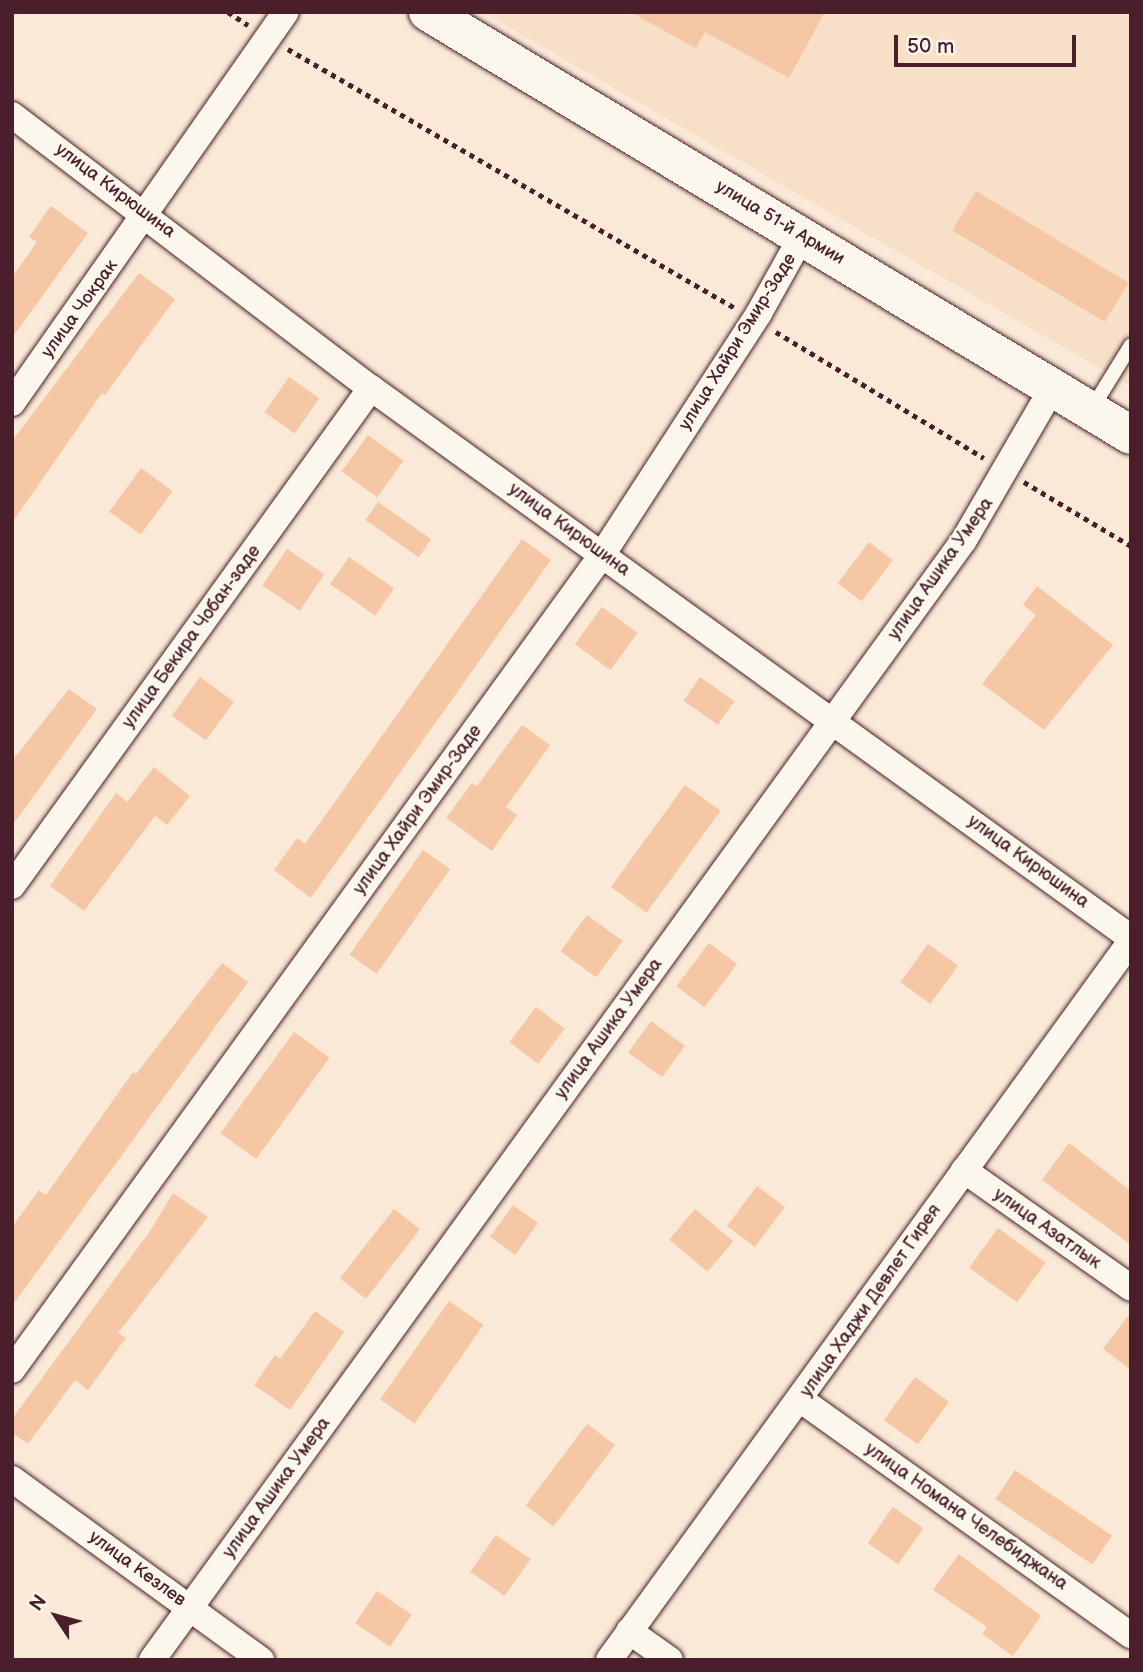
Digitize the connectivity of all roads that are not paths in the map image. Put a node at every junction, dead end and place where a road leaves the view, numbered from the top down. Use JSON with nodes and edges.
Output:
{"nodes":[{"id":1,"x":286,"y":12,"type":"edge"},
{"id":2,"x":428,"y":12,"type":"edge"},
{"id":3,"x":12,"y":115,"type":"edge"},
{"id":4,"x":148,"y":214,"type":"junction"},
{"id":5,"x":802,"y":236,"type":"junction"},
{"id":6,"x":1131,"y":345,"type":"edge"},
{"id":7,"x":372,"y":388,"type":"junction"},
{"id":8,"x":1052,"y":389,"type":"junction"},
{"id":9,"x":12,"y":403,"type":"edge"},
{"id":10,"x":1091,"y":411,"type":"junction"},
{"id":11,"x":1131,"y":435,"type":"edge"},
{"id":12,"x":602,"y":555,"type":"junction"},
{"id":13,"x":833,"y":719,"type":"junction"},
{"id":14,"x":12,"y":886,"type":"edge"},
{"id":15,"x":1131,"y":940,"type":"edge"},
{"id":16,"x":964,"y":1170,"type":"junction"},
{"id":17,"x":1131,"y":1288,"type":"edge"},
{"id":18,"x":12,"y":1370,"type":"edge"},
{"id":19,"x":801,"y":1400,"type":"junction"},
{"id":20,"x":12,"y":1479,"type":"edge"},
{"id":21,"x":190,"y":1607,"type":"junction"},
{"id":22,"x":629,"y":1631,"type":"junction"},
{"id":23,"x":1131,"y":1635,"type":"edge"},
{"id":24,"x":152,"y":1660,"type":"edge"},
{"id":25,"x":261,"y":1660,"type":"edge"},
{"id":26,"x":609,"y":1660,"type":"edge"},
{"id":27,"x":670,"y":1660,"type":"edge"}],
"edges":[{"from":1,"to":4,"type":"street","name":"улица Чокрак"},
{"from":2,"to":5,"type":"main road","name":"улица 51-й Армии"},
{"from":3,"to":4,"type":"street","name":"улица Кирюшина"},
{"from":4,"to":7,"type":"street","name":"улица Кирюшина"},
{"from":4,"to":9,"type":"street","name":"улица Чокрак"},
{"from":5,"to":8,"type":"main road","name":"улица 51-й Армии"},
{"from":5,"to":12,"type":"street","name":"улица Хайри Эмир-Заде"},
{"from":6,"to":10,"type":"lane"},
{"from":7,"to":12,"type":"street","name":"улица Кирюшина"},
{"from":7,"to":14,"type":"street","name":"улица Бекира Чобан-заде"},
{"from":8,"to":10,"type":"main road","name":"улица 51-й Армии"},
{"from":8,"to":13,"type":"street","name":"улица Ашика Умера"},
{"from":10,"to":11,"type":"main road","name":"улица 51-й Армии"},
{"from":12,"to":13,"type":"street","name":"улица Кирюшина"},
{"from":12,"to":18,"type":"street","name":"улица Хайри Эмир-Заде"},
{"from":13,"to":15,"type":"street","name":"улица Кирюшина"},
{"from":13,"to":21,"type":"street","name":"улица Ашика Умера"},
{"from":15,"to":16,"type":"street","name":"улица Хаджи Девлет Гирея"},
{"from":16,"to":17,"type":"street","name":"улица Азатлык"},
{"from":16,"to":19,"type":"street","name":"улица Хаджи Девлет Гирея"},
{"from":19,"to":22,"type":"street","name":"улица Хаджи Девлет Гирея"},
{"from":19,"to":23,"type":"street","name":"улица Номана Челебиджана"},
{"from":20,"to":21,"type":"street","name":"улица Кезлев"},
{"from":21,"to":24,"type":"street","name":"улица Ашика Умера"},
{"from":21,"to":25,"type":"street","name":"улица Кезлев"},
{"from":22,"to":26,"type":"street","name":"улица Хаджи Девлет Гирея"},
{"from":22,"to":27,"type":"street"}]}
